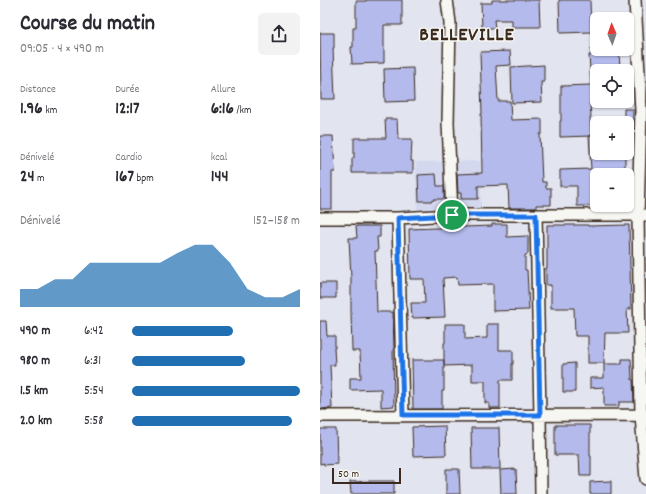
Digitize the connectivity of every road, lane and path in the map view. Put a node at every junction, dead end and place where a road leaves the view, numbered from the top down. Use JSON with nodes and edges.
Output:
{"nodes":[{"id":1,"x":446,"y":0,"type":"edge"},
{"id":2,"x":635,"y":0,"type":"edge"},
{"id":3,"x":452,"y":215,"type":"junction"},
{"id":4,"x":536,"y":215,"type":"junction"},
{"id":5,"x":642,"y":215,"type":"edge"},
{"id":6,"x":320,"y":218,"type":"edge"},
{"id":7,"x":398,"y":218,"type":"junction"},
{"id":8,"x":403,"y":415,"type":"junction"},
{"id":9,"x":540,"y":415,"type":"junction"},
{"id":10,"x":644,"y":415,"type":"edge"},
{"id":11,"x":320,"y":416,"type":"edge"},
{"id":12,"x":646,"y":479,"type":"edge"},
{"id":13,"x":541,"y":494,"type":"edge"}],
"edges":[{"from":1,"to":3,"type":"street"},
{"from":2,"to":5,"type":"street"},
{"from":3,"to":4,"type":"street"},
{"from":3,"to":7,"type":"street"},
{"from":4,"to":5,"type":"street"},
{"from":4,"to":9,"type":"street"},
{"from":5,"to":10,"type":"street"},
{"from":6,"to":7,"type":"street"},
{"from":7,"to":8,"type":"street"},
{"from":8,"to":9,"type":"street"},
{"from":8,"to":11,"type":"street"},
{"from":9,"to":10,"type":"street"},
{"from":9,"to":13,"type":"street"},
{"from":10,"to":12,"type":"street"}]}
